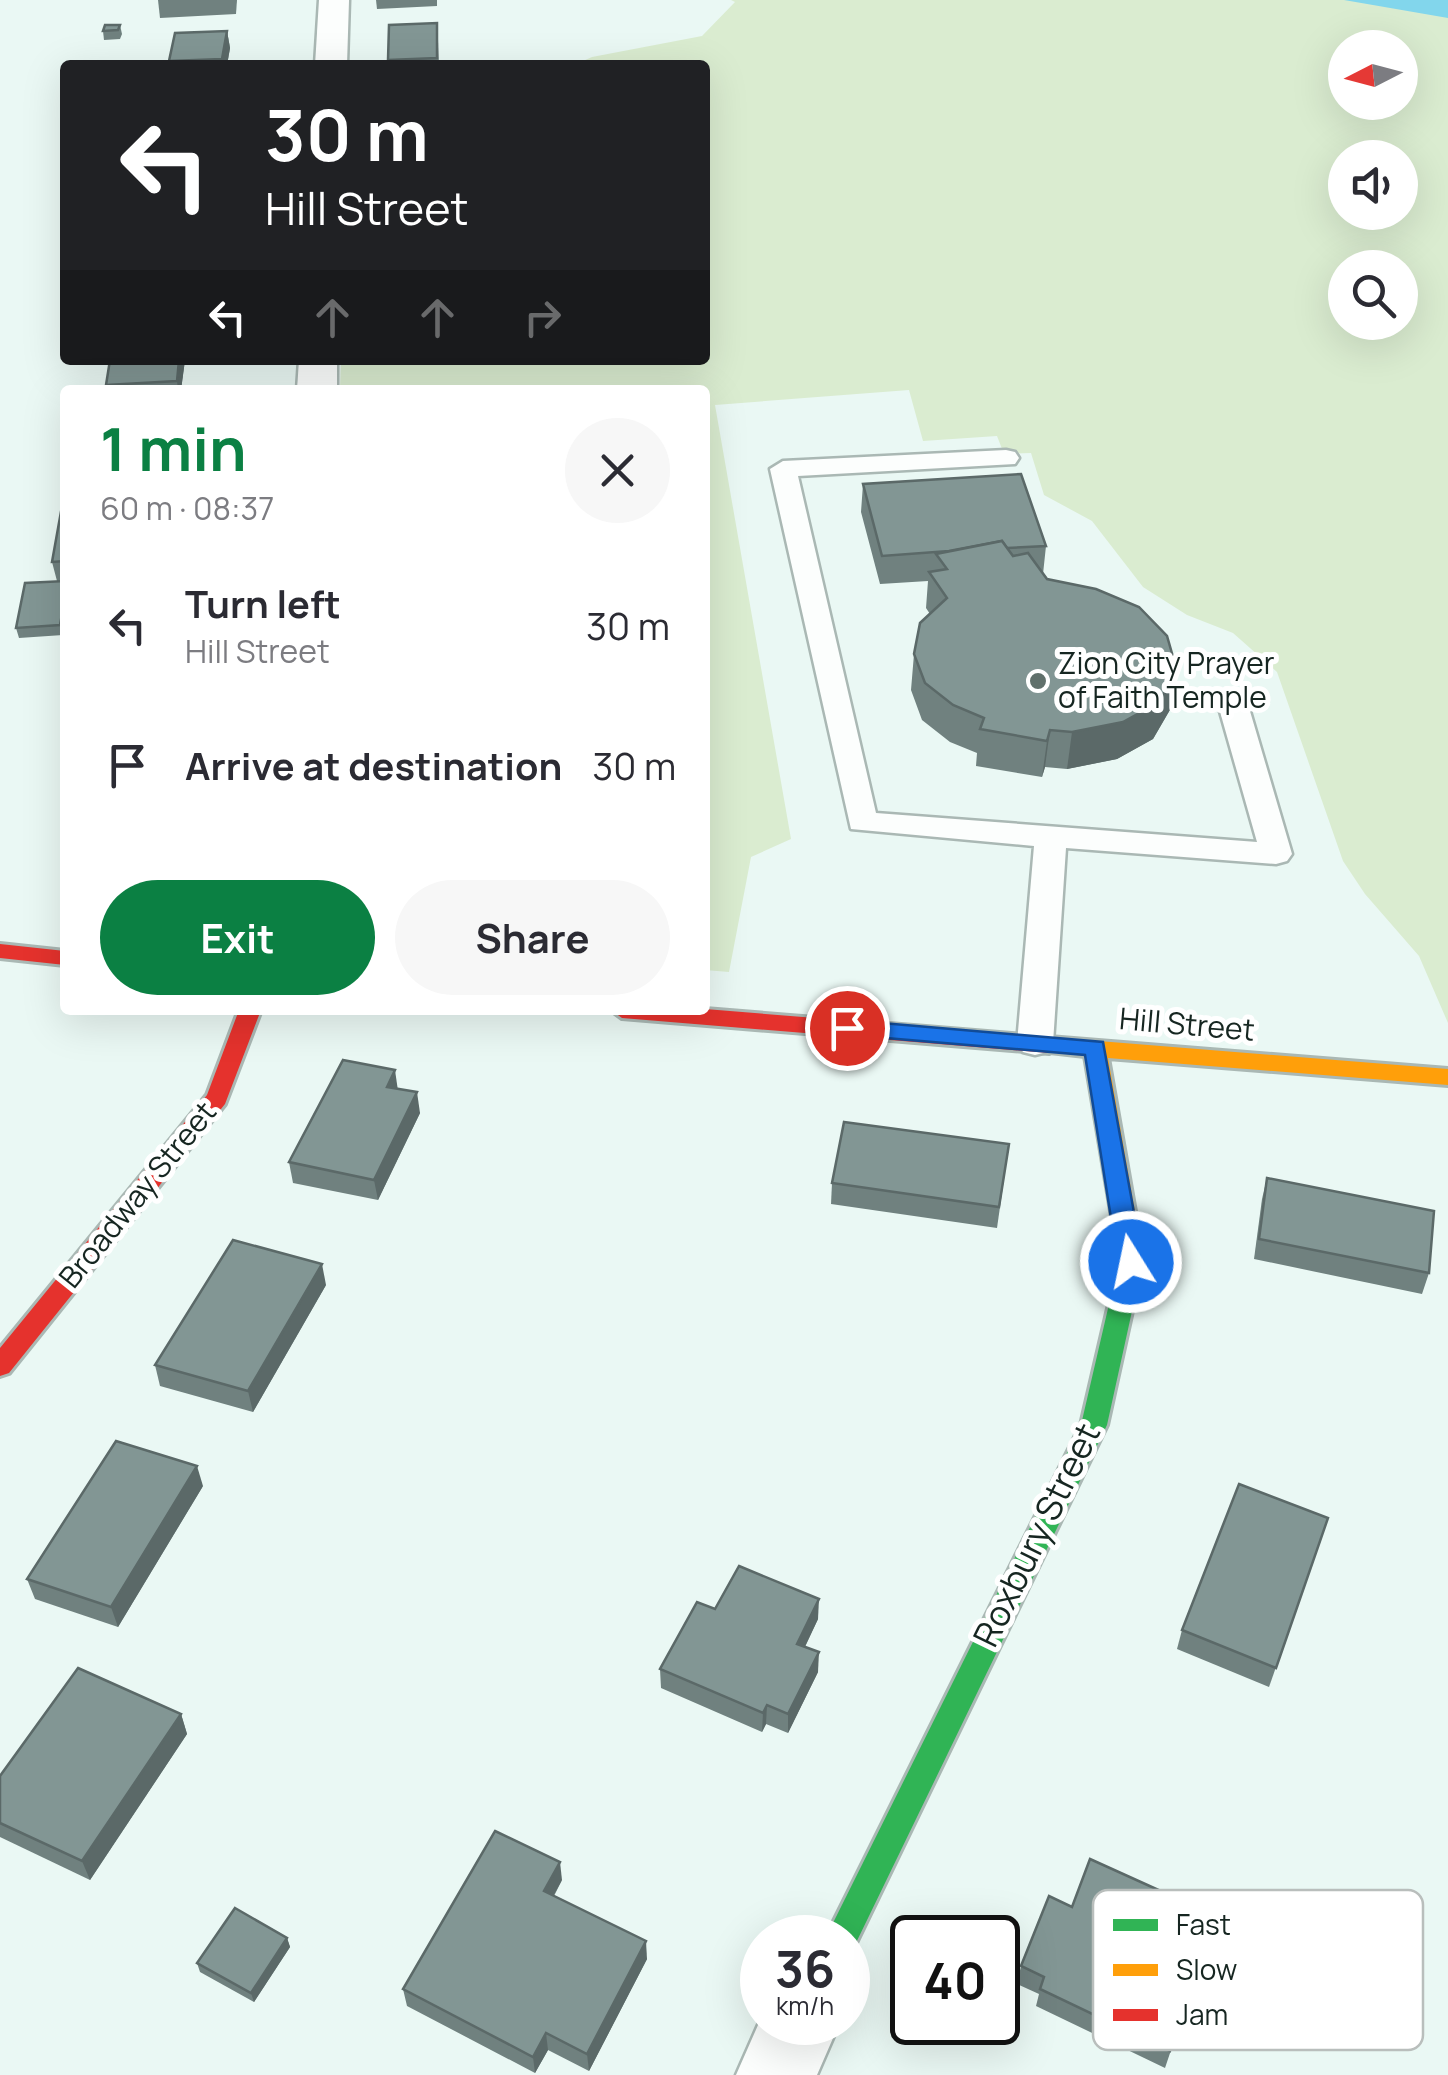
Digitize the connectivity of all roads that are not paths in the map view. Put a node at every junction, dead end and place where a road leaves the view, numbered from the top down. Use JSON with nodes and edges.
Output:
{"nodes":[{"id":1,"x":334,"y":0,"type":"edge"},
{"id":2,"x":332,"y":60,"type":"edge"},
{"id":3,"x":1006,"y":458,"type":"dead end"},
{"id":4,"x":1232,"y":701,"type":"dead end"},
{"id":5,"x":1051,"y":837,"type":"junction"},
{"id":6,"x":0,"y":951,"type":"edge"},
{"id":7,"x":60,"y":957,"type":"edge"},
{"id":8,"x":248,"y":1015,"type":"edge"},
{"id":9,"x":685,"y":1015,"type":"edge"},
{"id":10,"x":1035,"y":1043,"type":"junction"},
{"id":11,"x":1095,"y":1048,"type":"junction"},
{"id":12,"x":1448,"y":1077,"type":"edge"},
{"id":13,"x":0,"y":1366,"type":"edge"},
{"id":14,"x":853,"y":1915,"type":"edge"},
{"id":15,"x":790,"y":2045,"type":"edge"},
{"id":16,"x":776,"y":2075,"type":"edge"}],
"edges":[{"from":1,"to":2,"type":"street"},
{"from":3,"to":5,"type":"lane"},
{"from":4,"to":5,"type":"lane"},
{"from":5,"to":10,"type":"lane"},
{"from":6,"to":7,"type":"street"},
{"from":8,"to":13,"type":"street","name":"Broadway Street"},
{"from":9,"to":10,"type":"street","name":"Hill Street"},
{"from":10,"to":11,"type":"street","name":"Hill Street"},
{"from":11,"to":12,"type":"street","name":"Hill Street"},
{"from":11,"to":14,"type":"street","name":"Roxbury Street"},
{"from":15,"to":16,"type":"street"}]}
